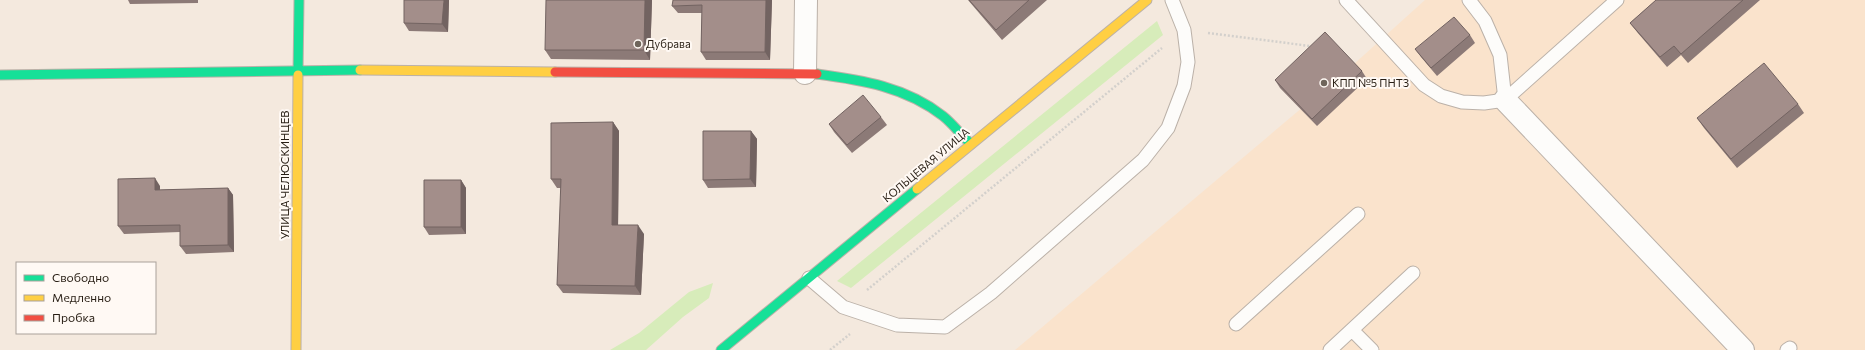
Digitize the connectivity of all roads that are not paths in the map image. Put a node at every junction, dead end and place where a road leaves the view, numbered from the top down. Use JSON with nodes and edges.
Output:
{"nodes":[{"id":1,"x":299,"y":0,"type":"edge"},
{"id":2,"x":806,"y":0,"type":"edge"},
{"id":3,"x":1147,"y":0,"type":"edge"},
{"id":4,"x":1172,"y":0,"type":"edge"},
{"id":5,"x":1469,"y":0,"type":"edge"},
{"id":6,"x":1617,"y":0,"type":"edge"},
{"id":7,"x":1347,"y":1,"type":"edge"},
{"id":8,"x":298,"y":70,"type":"junction"},
{"id":9,"x":805,"y":73,"type":"junction"},
{"id":10,"x":0,"y":75,"type":"edge"},
{"id":11,"x":1505,"y":100,"type":"junction"},
{"id":12,"x":970,"y":144,"type":"junction"},
{"id":13,"x":1358,"y":214,"type":"dead end"},
{"id":14,"x":1413,"y":273,"type":"dead end"},
{"id":15,"x":809,"y":278,"type":"junction"},
{"id":16,"x":1236,"y":324,"type":"dead end"},
{"id":17,"x":1352,"y":330,"type":"junction"},
{"id":18,"x":296,"y":350,"type":"edge"},
{"id":19,"x":721,"y":350,"type":"edge"},
{"id":20,"x":1330,"y":350,"type":"edge"},
{"id":21,"x":1372,"y":350,"type":"edge"},
{"id":22,"x":1743,"y":350,"type":"edge"}],
"edges":[{"from":1,"to":8,"type":"street","name":"УЛИЦА ЧЕЛЮСКИНЦЕВ"},
{"from":2,"to":9,"type":"street"},
{"from":3,"to":12,"type":"street","name":"КОЛЬЦЕВАЯ УЛИЦА"},
{"from":4,"to":15,"type":"lane"},
{"from":5,"to":11,"type":"lane"},
{"from":6,"to":11,"type":"lane"},
{"from":7,"to":11,"type":"lane"},
{"from":8,"to":9,"type":"street"},
{"from":8,"to":10,"type":"street"},
{"from":8,"to":18,"type":"street","name":"УЛИЦА ЧЕЛЮСКИНЦЕВ"},
{"from":9,"to":12,"type":"street"},
{"from":11,"to":22,"type":"street"},
{"from":12,"to":15,"type":"street","name":"КОЛЬЦЕВАЯ УЛИЦА"},
{"from":13,"to":16,"type":"lane"},
{"from":14,"to":17,"type":"lane"},
{"from":15,"to":19,"type":"street","name":"КОЛЬЦЕВАЯ УЛИЦА"},
{"from":17,"to":20,"type":"lane"},
{"from":17,"to":21,"type":"lane"}]}
